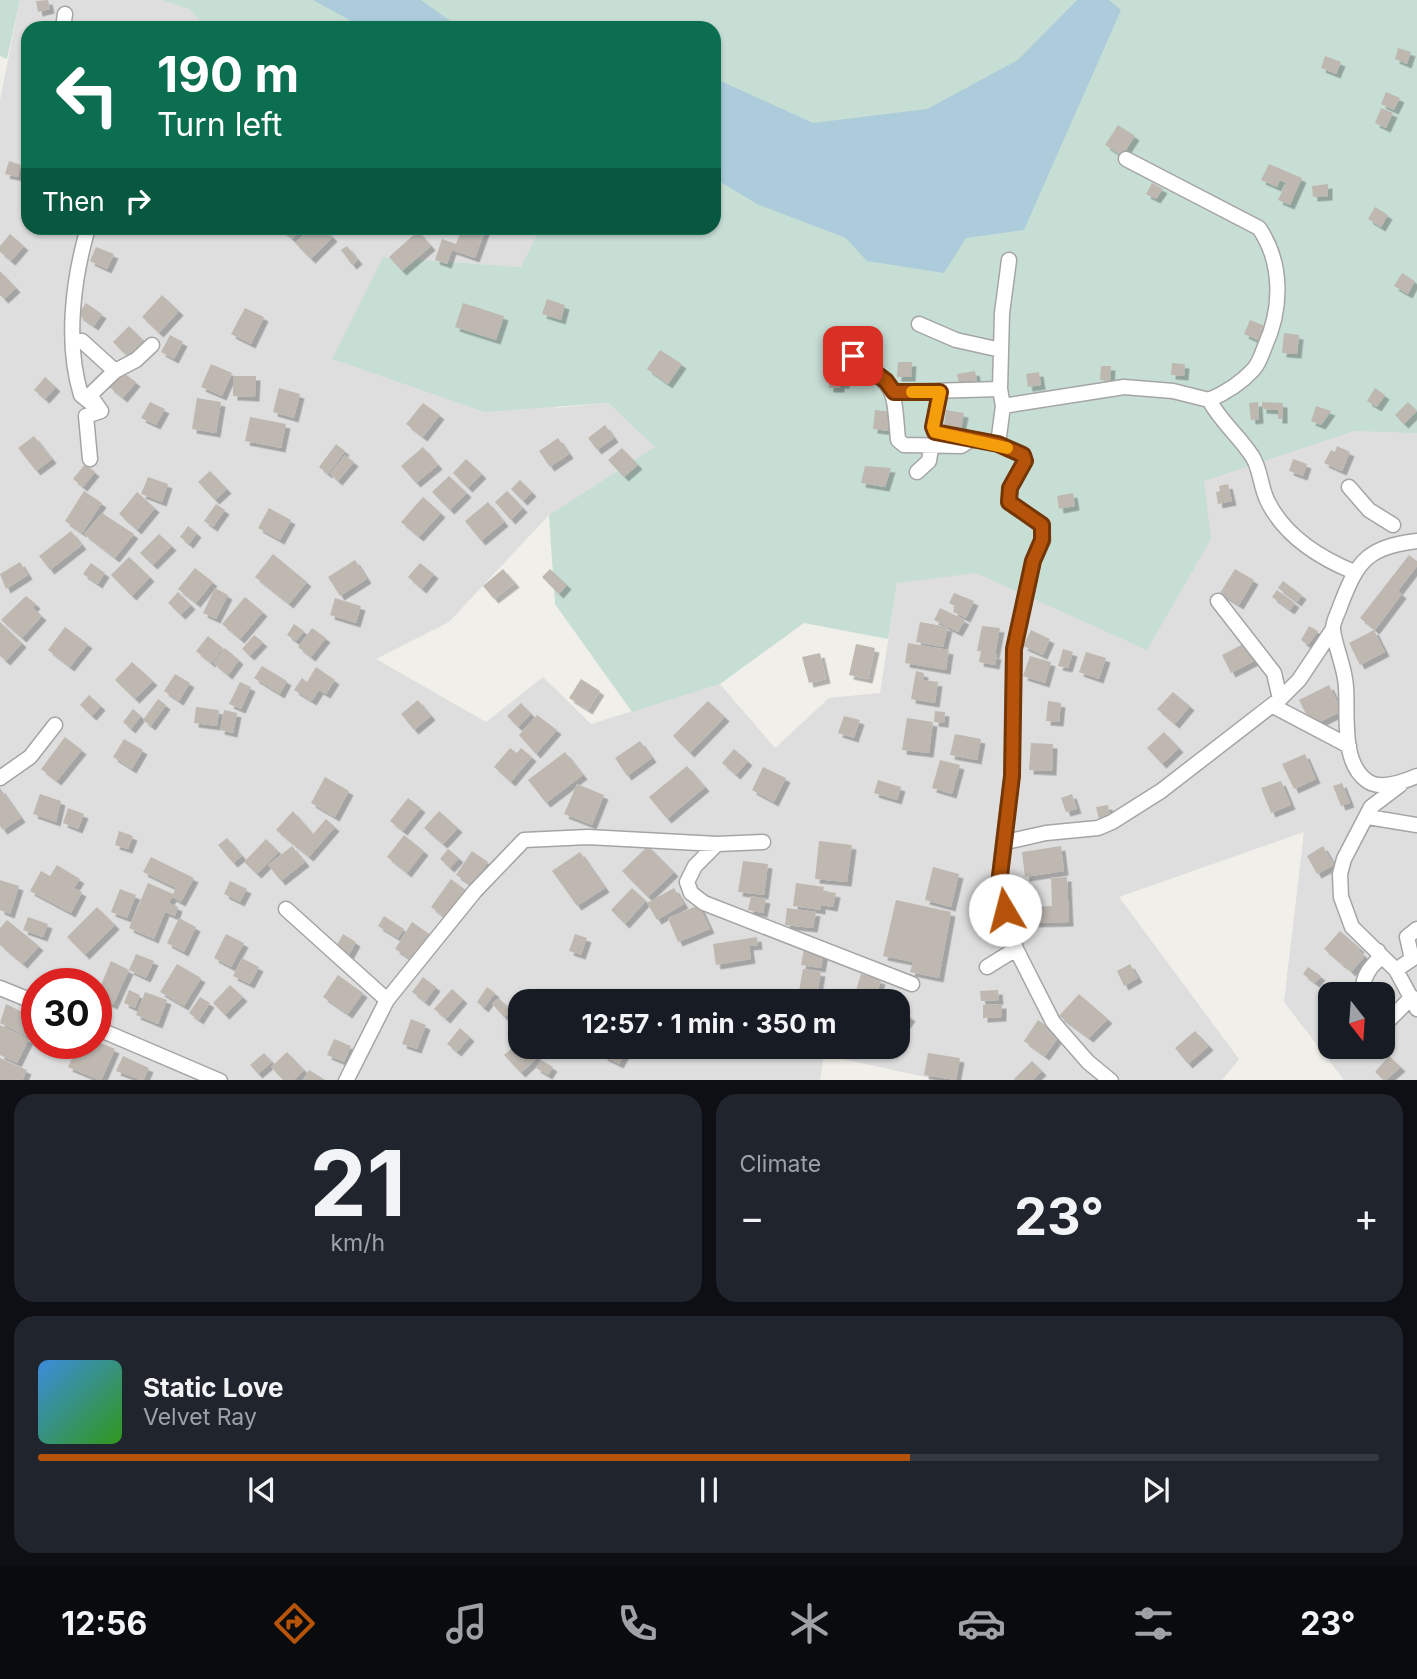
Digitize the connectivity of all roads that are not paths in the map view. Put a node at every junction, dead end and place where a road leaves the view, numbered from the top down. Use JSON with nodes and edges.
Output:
{"nodes":[{"id":1,"x":1126,"y":159,"type":"dead end"},
{"id":2,"x":86,"y":235,"type":"edge"},
{"id":3,"x":1009,"y":260,"type":"dead end"},
{"id":4,"x":919,"y":324,"type":"dead end"},
{"id":5,"x":74,"y":340,"type":"junction"},
{"id":6,"x":152,"y":345,"type":"dead end"},
{"id":7,"x":1001,"y":350,"type":"junction"},
{"id":8,"x":853,"y":356,"type":"dead end"},
{"id":9,"x":115,"y":371,"type":"junction"},
{"id":10,"x":1000,"y":389,"type":"junction"},
{"id":11,"x":894,"y":392,"type":"junction"},
{"id":12,"x":940,"y":392,"type":"junction"},
{"id":13,"x":1209,"y":400,"type":"junction"},
{"id":14,"x":1003,"y":406,"type":"junction"},
{"id":15,"x":101,"y":411,"type":"junction"},
{"id":16,"x":972,"y":439,"type":"junction"},
{"id":17,"x":998,"y":444,"type":"junction"},
{"id":18,"x":931,"y":448,"type":"junction"},
{"id":19,"x":90,"y":460,"type":"dead end"},
{"id":20,"x":917,"y":472,"type":"dead end"},
{"id":21,"x":1349,"y":487,"type":"dead end"},
{"id":22,"x":1393,"y":525,"type":"dead end"},
{"id":23,"x":1417,"y":541,"type":"edge"},
{"id":24,"x":1354,"y":572,"type":"junction"},
{"id":25,"x":1218,"y":601,"type":"dead end"},
{"id":26,"x":1333,"y":629,"type":"junction"},
{"id":27,"x":1277,"y":703,"type":"junction"},
{"id":28,"x":55,"y":725,"type":"dead end"},
{"id":29,"x":1349,"y":746,"type":"junction"},
{"id":30,"x":1359,"y":773,"type":"junction"},
{"id":31,"x":1415,"y":777,"type":"edge"},
{"id":32,"x":0,"y":778,"type":"edge"},
{"id":33,"x":1369,"y":812,"type":"junction"},
{"id":34,"x":1417,"y":825,"type":"edge"},
{"id":35,"x":763,"y":842,"type":"dead end"},
{"id":36,"x":1006,"y":842,"type":"junction"},
{"id":37,"x":717,"y":844,"type":"junction"},
{"id":38,"x":286,"y":909,"type":"dead end"},
{"id":39,"x":1417,"y":929,"type":"edge"},
{"id":40,"x":1016,"y":949,"type":"junction"},
{"id":41,"x":1378,"y":950,"type":"junction"},
{"id":42,"x":987,"y":967,"type":"dead end"},
{"id":43,"x":1396,"y":970,"type":"junction"},
{"id":44,"x":1365,"y":982,"type":"edge"},
{"id":45,"x":912,"y":984,"type":"dead end"},
{"id":46,"x":0,"y":988,"type":"edge"},
{"id":47,"x":21,"y":997,"type":"edge"},
{"id":48,"x":387,"y":1000,"type":"junction"},
{"id":49,"x":1414,"y":1003,"type":"edge"},
{"id":50,"x":1395,"y":1016,"type":"edge"},
{"id":51,"x":112,"y":1035,"type":"edge"},
{"id":52,"x":220,"y":1080,"type":"edge"},
{"id":53,"x":345,"y":1080,"type":"edge"},
{"id":54,"x":1111,"y":1080,"type":"edge"}],
"edges":[{"from":1,"to":13,"type":"street"},
{"from":2,"to":5,"type":"street"},
{"from":3,"to":7,"type":"street"},
{"from":4,"to":7,"type":"street"},
{"from":5,"to":9,"type":"street"},
{"from":5,"to":15,"type":"street"},
{"from":6,"to":9,"type":"street"},
{"from":7,"to":10,"type":"street"},
{"from":8,"to":11,"type":"street"},
{"from":9,"to":15,"type":"street"},
{"from":10,"to":12,"type":"street"},
{"from":10,"to":14,"type":"street"},
{"from":11,"to":12,"type":"street"},
{"from":11,"to":18,"type":"street"},
{"from":12,"to":16,"type":"street"},
{"from":13,"to":14,"type":"street"},
{"from":13,"to":24,"type":"street"},
{"from":14,"to":17,"type":"street"},
{"from":15,"to":19,"type":"street"},
{"from":16,"to":17,"type":"street"},
{"from":16,"to":18,"type":"street"},
{"from":17,"to":36,"type":"street"},
{"from":18,"to":20,"type":"street"},
{"from":21,"to":22,"type":"street"},
{"from":23,"to":24,"type":"street"},
{"from":24,"to":26,"type":"street"},
{"from":25,"to":27,"type":"street"},
{"from":26,"to":27,"type":"street"},
{"from":26,"to":29,"type":"street"},
{"from":27,"to":29,"type":"street"},
{"from":27,"to":36,"type":"street"},
{"from":28,"to":32,"type":"street"},
{"from":29,"to":30,"type":"street"},
{"from":30,"to":31,"type":"street"},
{"from":30,"to":33,"type":"street"},
{"from":31,"to":33,"type":"street"},
{"from":33,"to":34,"type":"street"},
{"from":33,"to":41,"type":"street"},
{"from":35,"to":37,"type":"street"},
{"from":36,"to":40,"type":"street"},
{"from":37,"to":45,"type":"street"},
{"from":37,"to":48,"type":"street"},
{"from":38,"to":48,"type":"street"},
{"from":39,"to":43,"type":"street"},
{"from":40,"to":42,"type":"street"},
{"from":40,"to":54,"type":"street"},
{"from":41,"to":43,"type":"street"},
{"from":41,"to":44,"type":"street"},
{"from":43,"to":49,"type":"street"},
{"from":46,"to":47,"type":"street"},
{"from":48,"to":53,"type":"street"},
{"from":49,"to":50,"type":"street"},
{"from":51,"to":52,"type":"street"}]}
